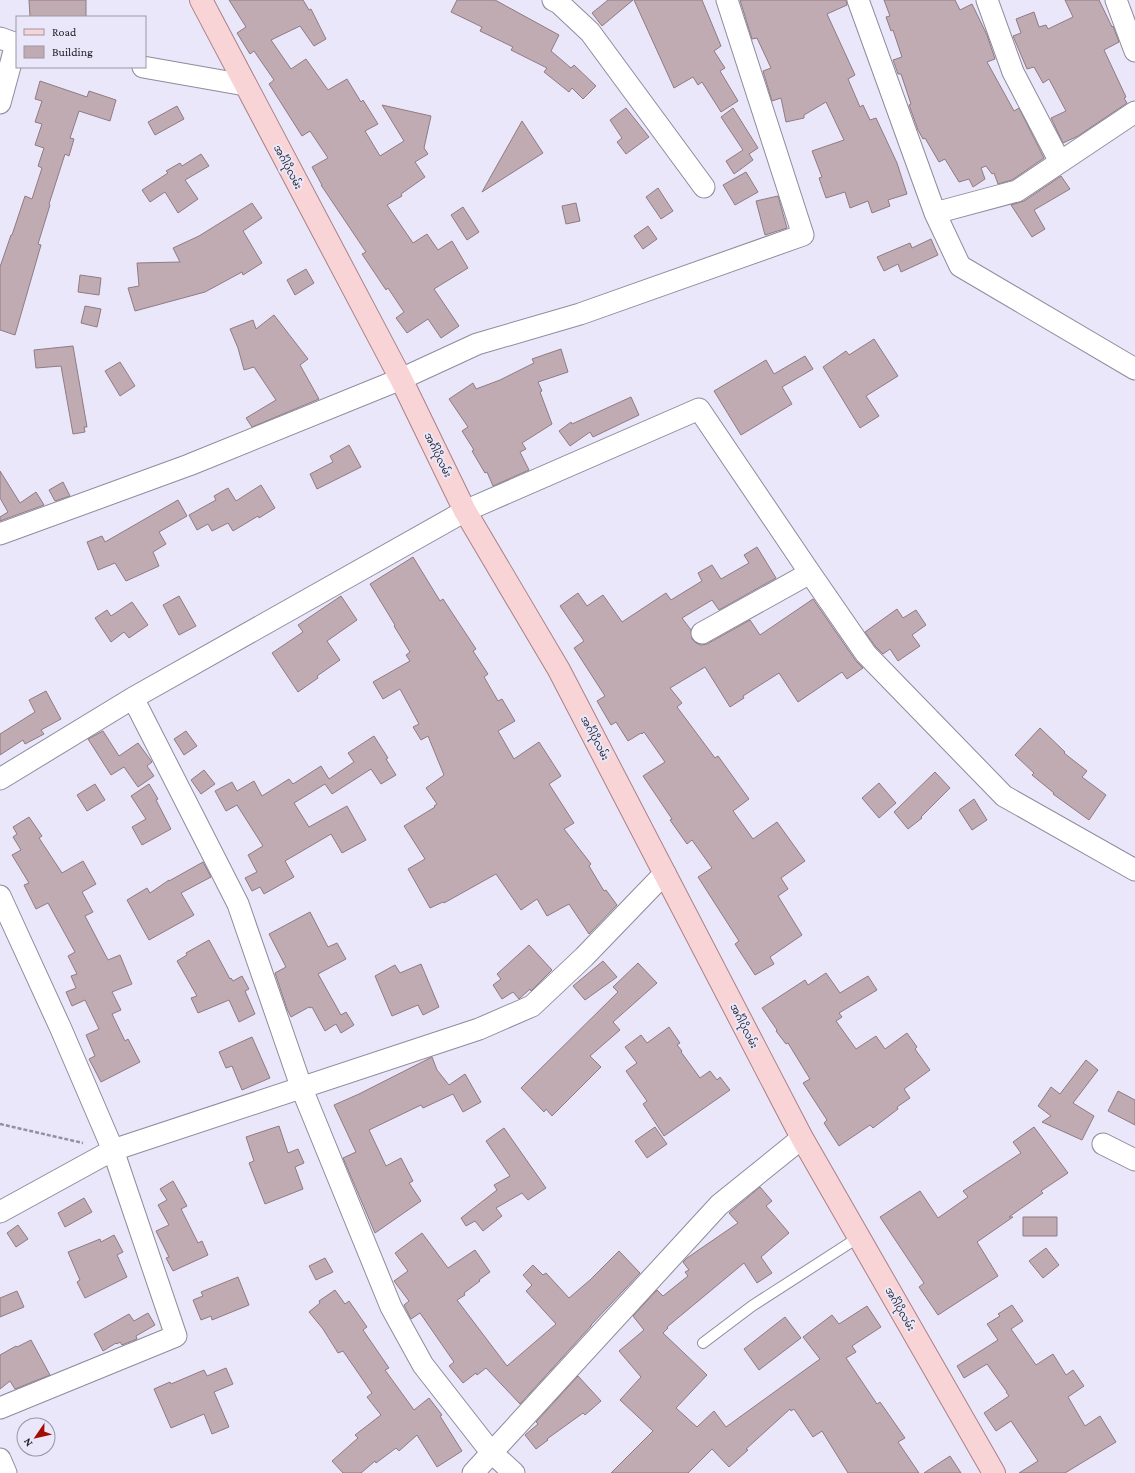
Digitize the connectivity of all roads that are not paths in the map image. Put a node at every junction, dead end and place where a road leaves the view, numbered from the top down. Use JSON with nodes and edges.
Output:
{"nodes":[{"id":1,"x":201,"y":0,"type":"edge"},
{"id":2,"x":553,"y":0,"type":"edge"},
{"id":3,"x":727,"y":0,"type":"edge"},
{"id":4,"x":858,"y":0,"type":"edge"},
{"id":5,"x":987,"y":0,"type":"edge"},
{"id":6,"x":1116,"y":0,"type":"edge"},
{"id":7,"x":11,"y":42,"type":"edge"},
{"id":8,"x":1135,"y":51,"type":"edge"},
{"id":9,"x":146,"y":68,"type":"edge"},
{"id":10,"x":245,"y":85,"type":"junction"},
{"id":11,"x":0,"y":103,"type":"edge"},
{"id":12,"x":1135,"y":112,"type":"edge"},
{"id":13,"x":1060,"y":162,"type":"junction"},
{"id":14,"x":704,"y":187,"type":"dead end"},
{"id":15,"x":935,"y":213,"type":"junction"},
{"id":16,"x":1135,"y":368,"type":"edge"},
{"id":17,"x":401,"y":379,"type":"junction"},
{"id":18,"x":465,"y":511,"type":"junction"},
{"id":19,"x":0,"y":534,"type":"edge"},
{"id":20,"x":810,"y":573,"type":"junction"},
{"id":21,"x":702,"y":634,"type":"dead end"},
{"id":22,"x":132,"y":698,"type":"junction"},
{"id":23,"x":0,"y":779,"type":"edge"},
{"id":24,"x":1135,"y":870,"type":"edge"},
{"id":25,"x":665,"y":873,"type":"junction"},
{"id":26,"x":0,"y":896,"type":"edge"},
{"id":27,"x":302,"y":1089,"type":"junction"},
{"id":28,"x":802,"y":1138,"type":"junction"},
{"id":29,"x":1103,"y":1144,"type":"dead end"},
{"id":30,"x":113,"y":1150,"type":"junction"},
{"id":31,"x":1135,"y":1160,"type":"edge"},
{"id":32,"x":0,"y":1212,"type":"edge"},
{"id":33,"x":859,"y":1237,"type":"junction"},
{"id":34,"x":703,"y":1343,"type":"dead end"},
{"id":35,"x":0,"y":1408,"type":"edge"},
{"id":36,"x":491,"y":1452,"type":"junction"},
{"id":37,"x":0,"y":1459,"type":"edge"},
{"id":38,"x":6,"y":1473,"type":"edge"},
{"id":39,"x":472,"y":1473,"type":"edge"},
{"id":40,"x":514,"y":1473,"type":"edge"},
{"id":41,"x":994,"y":1473,"type":"edge"}],
"edges":[{"from":1,"to":10,"type":"main road","name":"အင်္ဂါပိုလမ်း"},
{"from":2,"to":14,"type":"street"},
{"from":3,"to":17,"type":"street"},
{"from":4,"to":15,"type":"street"},
{"from":5,"to":13,"type":"street"},
{"from":6,"to":8,"type":"street"},
{"from":7,"to":11,"type":"street"},
{"from":9,"to":10,"type":"street"},
{"from":10,"to":17,"type":"main road","name":"အင်္ဂါပိုလမ်း"},
{"from":12,"to":13,"type":"street"},
{"from":13,"to":15,"type":"street"},
{"from":15,"to":16,"type":"street"},
{"from":17,"to":18,"type":"main road","name":"အင်္ဂါပိုလမ်း"},
{"from":17,"to":19,"type":"street"},
{"from":18,"to":20,"type":"street"},
{"from":18,"to":22,"type":"street"},
{"from":18,"to":25,"type":"main road","name":"အင်္ဂါပိုလမ်း"},
{"from":20,"to":21,"type":"street"},
{"from":20,"to":24,"type":"street"},
{"from":22,"to":23,"type":"street"},
{"from":22,"to":27,"type":"street"},
{"from":25,"to":27,"type":"street"},
{"from":25,"to":28,"type":"main road","name":"အင်္ဂါပိုလမ်း"},
{"from":26,"to":30,"type":"street"},
{"from":27,"to":30,"type":"street"},
{"from":27,"to":36,"type":"street"},
{"from":28,"to":33,"type":"main road","name":"အင်္ဂါပိုလမ်း"},
{"from":28,"to":36,"type":"street"},
{"from":29,"to":31,"type":"street"},
{"from":30,"to":32,"type":"street"},
{"from":30,"to":35,"type":"street"},
{"from":33,"to":34,"type":"lane"},
{"from":33,"to":41,"type":"main road","name":"အင်္ဂါပိုလမ်း"},
{"from":36,"to":39,"type":"street"},
{"from":36,"to":40,"type":"street"},
{"from":37,"to":38,"type":"street"}]}
